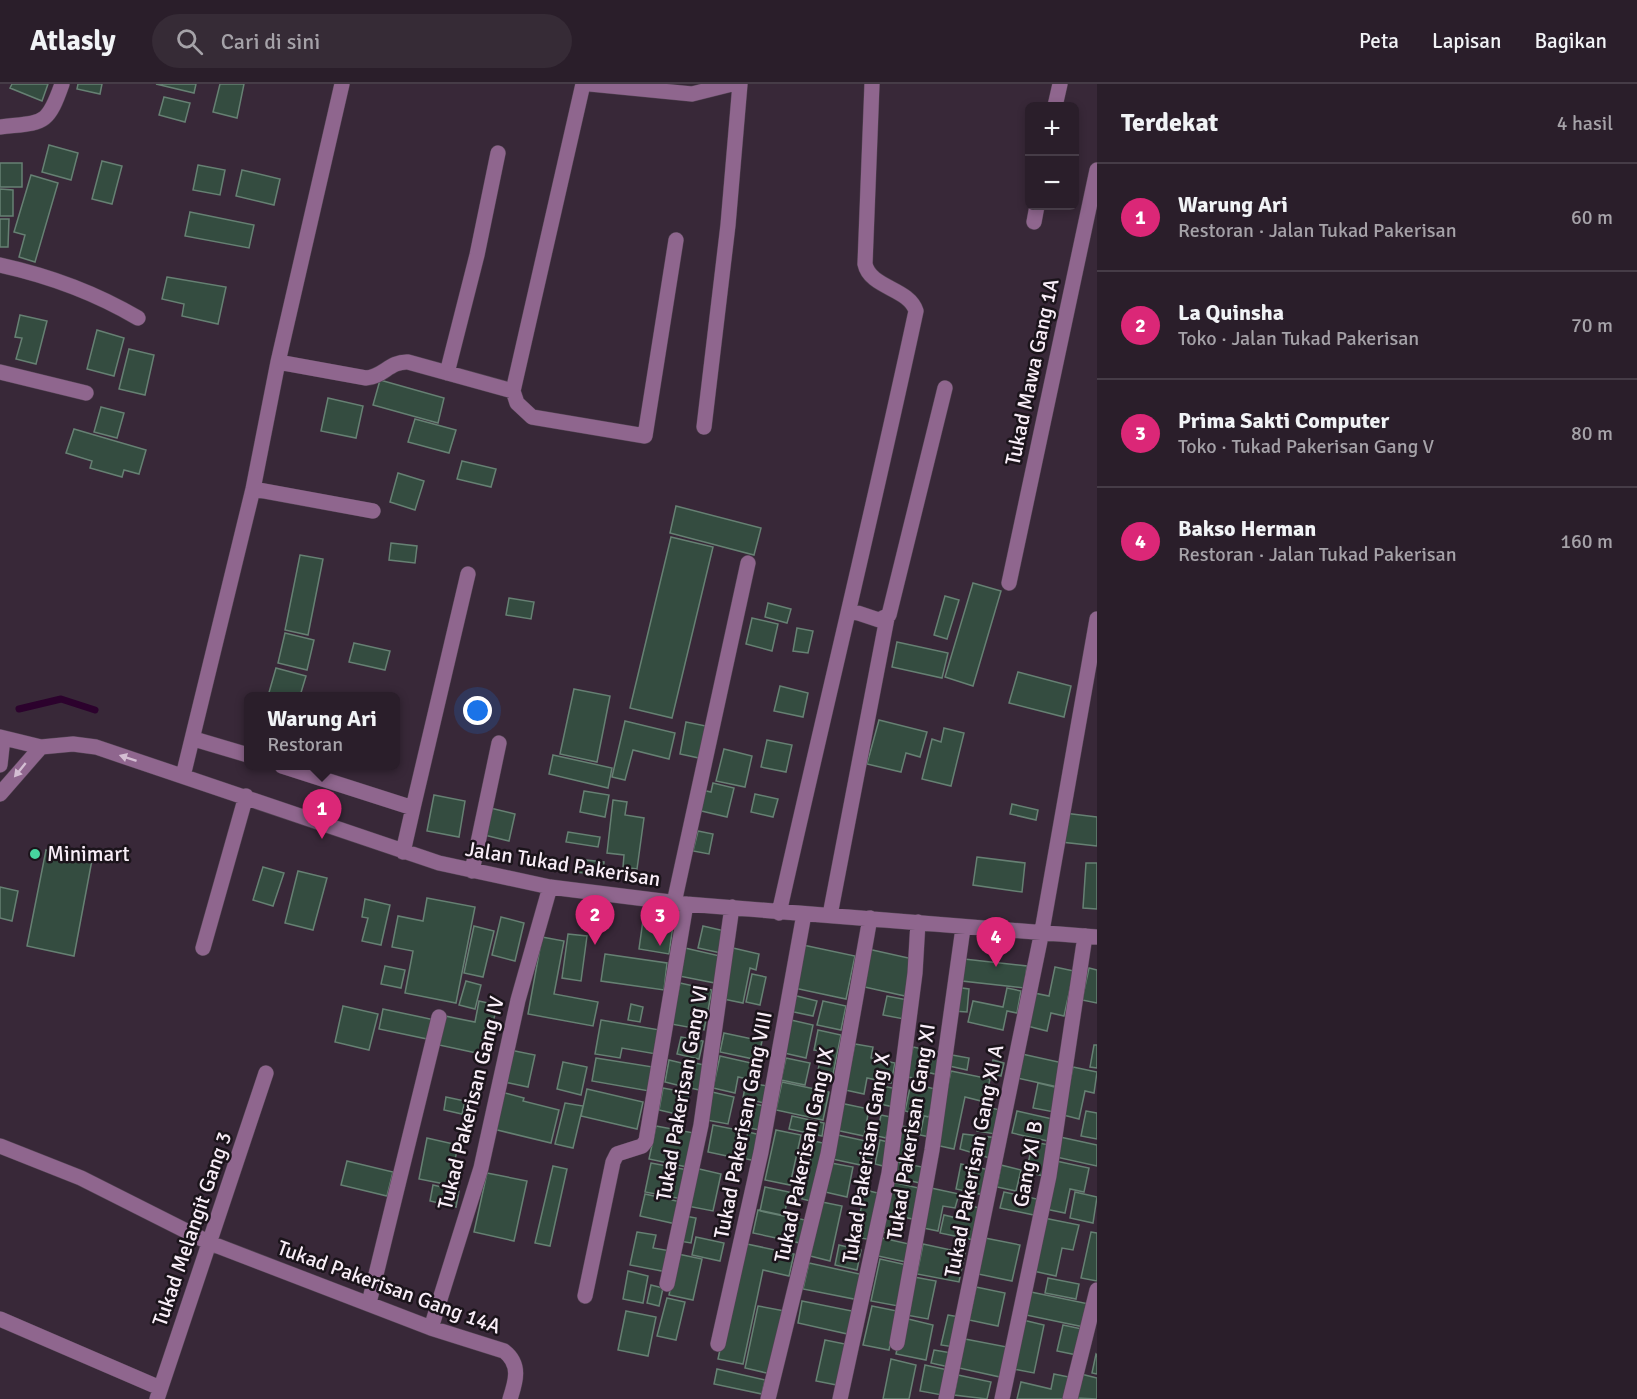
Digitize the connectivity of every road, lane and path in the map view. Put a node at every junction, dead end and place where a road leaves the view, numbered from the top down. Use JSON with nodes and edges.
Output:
{"nodes":[{"id":1,"x":62,"y":84,"type":"edge"},
{"id":2,"x":342,"y":84,"type":"edge"},
{"id":3,"x":583,"y":84,"type":"edge"},
{"id":4,"x":590,"y":84,"type":"edge"},
{"id":5,"x":732,"y":84,"type":"edge"},
{"id":6,"x":740,"y":84,"type":"edge"},
{"id":7,"x":872,"y":84,"type":"edge"},
{"id":8,"x":1060,"y":84,"type":"edge"},
{"id":9,"x":693,"y":89,"type":"edge"},
{"id":10,"x":1056,"y":102,"type":"edge"},
{"id":11,"x":0,"y":127,"type":"edge"},
{"id":12,"x":498,"y":153,"type":"dead end"},
{"id":13,"x":1097,"y":170,"type":"edge"},
{"id":14,"x":1036,"y":210,"type":"edge"},
{"id":15,"x":1034,"y":222,"type":"dead end"},
{"id":16,"x":676,"y":240,"type":"dead end"},
{"id":17,"x":0,"y":265,"type":"edge"},
{"id":18,"x":138,"y":318,"type":"dead end"},
{"id":19,"x":279,"y":362,"type":"junction"},
{"id":20,"x":0,"y":372,"type":"edge"},
{"id":21,"x":447,"y":373,"type":"junction"},
{"id":22,"x":945,"y":388,"type":"dead end"},
{"id":23,"x":513,"y":391,"type":"junction"},
{"id":24,"x":86,"y":393,"type":"dead end"},
{"id":25,"x":704,"y":427,"type":"dead end"},
{"id":26,"x":253,"y":489,"type":"junction"},
{"id":27,"x":373,"y":511,"type":"dead end"},
{"id":28,"x":748,"y":563,"type":"dead end"},
{"id":29,"x":468,"y":574,"type":"dead end"},
{"id":30,"x":1009,"y":583,"type":"dead end"},
{"id":31,"x":849,"y":610,"type":"junction"},
{"id":32,"x":887,"y":618,"type":"junction"},
{"id":33,"x":1097,"y":619,"type":"edge"},
{"id":34,"x":2,"y":738,"type":"edge"},
{"id":35,"x":194,"y":739,"type":"junction"},
{"id":36,"x":499,"y":743,"type":"dead end"},
{"id":37,"x":41,"y":747,"type":"junction"},
{"id":38,"x":244,"y":754,"type":"edge"},
{"id":39,"x":0,"y":765,"type":"edge"},
{"id":40,"x":297,"y":770,"type":"edge"},
{"id":41,"x":183,"y":776,"type":"junction"},
{"id":42,"x":0,"y":794,"type":"edge"},
{"id":43,"x":246,"y":796,"type":"junction"},
{"id":44,"x":413,"y":808,"type":"junction"},
{"id":45,"x":404,"y":852,"type":"junction"},
{"id":46,"x":472,"y":871,"type":"junction"},
{"id":47,"x":550,"y":887,"type":"junction"},
{"id":48,"x":680,"y":904,"type":"junction"},
{"id":49,"x":732,"y":907,"type":"junction"},
{"id":50,"x":779,"y":913,"type":"junction"},
{"id":51,"x":804,"y":914,"type":"junction"},
{"id":52,"x":830,"y":915,"type":"junction"},
{"id":53,"x":870,"y":918,"type":"junction"},
{"id":54,"x":918,"y":922,"type":"junction"},
{"id":55,"x":963,"y":928,"type":"junction"},
{"id":56,"x":1042,"y":931,"type":"junction"},
{"id":57,"x":1091,"y":936,"type":"edge"},
{"id":58,"x":203,"y":948,"type":"dead end"},
{"id":59,"x":439,"y":1017,"type":"dead end"},
{"id":60,"x":266,"y":1073,"type":"dead end"},
{"id":61,"x":0,"y":1146,"type":"edge"},
{"id":62,"x":210,"y":1243,"type":"junction"},
{"id":63,"x":667,"y":1284,"type":"dead end"},
{"id":64,"x":1097,"y":1290,"type":"edge"},
{"id":65,"x":585,"y":1296,"type":"dead end"},
{"id":66,"x":369,"y":1304,"type":"junction"},
{"id":67,"x":0,"y":1319,"type":"edge"},
{"id":68,"x":431,"y":1328,"type":"junction"},
{"id":69,"x":897,"y":1343,"type":"dead end"},
{"id":70,"x":718,"y":1344,"type":"dead end"},
{"id":71,"x":158,"y":1394,"type":"edge"},
{"id":72,"x":510,"y":1399,"type":"edge"},
{"id":73,"x":768,"y":1399,"type":"edge"},
{"id":74,"x":840,"y":1399,"type":"edge"},
{"id":75,"x":946,"y":1399,"type":"edge"},
{"id":76,"x":1002,"y":1399,"type":"edge"},
{"id":77,"x":1070,"y":1399,"type":"edge"}],
"edges":[{"from":1,"to":11,"type":"street"},
{"from":2,"to":19,"type":"street"},
{"from":3,"to":23,"type":"street"},
{"from":4,"to":9,"type":"street"},
{"from":5,"to":9,"type":"street"},
{"from":6,"to":25,"type":"street"},
{"from":7,"to":31,"type":"street"},
{"from":8,"to":10,"type":"street"},
{"from":12,"to":21,"type":"street"},
{"from":13,"to":30,"type":"street","name":"Tukad Mawa Gang 1A"},
{"from":14,"to":15,"type":"street"},
{"from":16,"to":23,"type":"street"},
{"from":17,"to":18,"type":"street"},
{"from":19,"to":21,"type":"street"},
{"from":19,"to":26,"type":"street"},
{"from":20,"to":24,"type":"street"},
{"from":21,"to":23,"type":"street"},
{"from":22,"to":32,"type":"street"},
{"from":26,"to":27,"type":"street"},
{"from":26,"to":35,"type":"street"},
{"from":28,"to":48,"type":"street"},
{"from":29,"to":44,"type":"street"},
{"from":31,"to":32,"type":"street"},
{"from":31,"to":50,"type":"street"},
{"from":32,"to":52,"type":"street"},
{"from":33,"to":56,"type":"street","name":"Tukad Pakerisan Gang XI A"},
{"from":34,"to":37,"type":"street","name":"Jalan Tukad Pakerisan"},
{"from":34,"to":39,"type":"street"},
{"from":35,"to":38,"type":"street"},
{"from":35,"to":41,"type":"street"},
{"from":36,"to":46,"type":"street"},
{"from":41,"to":37,"type":"street","name":"Jalan Tukad Pakerisan","one_way":true},
{"from":37,"to":42,"type":"street","one_way":true},
{"from":40,"to":44,"type":"street"},
{"from":41,"to":43,"type":"street","name":"Jalan Tukad Pakerisan"},
{"from":43,"to":45,"type":"street","name":"Jalan Tukad Pakerisan"},
{"from":43,"to":58,"type":"street"},
{"from":44,"to":45,"type":"street"},
{"from":45,"to":46,"type":"street","name":"Jalan Tukad Pakerisan"},
{"from":46,"to":47,"type":"street","name":"Jalan Tukad Pakerisan"},
{"from":47,"to":48,"type":"street","name":"Jalan Tukad Pakerisan"},
{"from":47,"to":68,"type":"street","name":"Tukad Pakerisan Gang IV"},
{"from":48,"to":49,"type":"street","name":"Jalan Tukad Pakerisan"},
{"from":48,"to":65,"type":"street"},
{"from":49,"to":50,"type":"street","name":"Jalan Tukad Pakerisan"},
{"from":49,"to":63,"type":"street","name":"Tukad Pakerisan Gang VI"},
{"from":50,"to":51,"type":"street","name":"Jalan Tukad Pakerisan"},
{"from":51,"to":52,"type":"street","name":"Jalan Tukad Pakerisan"},
{"from":51,"to":70,"type":"street","name":"Tukad Pakerisan Gang VIII"},
{"from":52,"to":53,"type":"street","name":"Jalan Tukad Pakerisan"},
{"from":53,"to":54,"type":"street","name":"Jalan Tukad Pakerisan"},
{"from":53,"to":73,"type":"street","name":"Tukad Pakerisan Gang IX"},
{"from":54,"to":55,"type":"street","name":"Jalan Tukad Pakerisan"},
{"from":54,"to":74,"type":"street","name":"Tukad Pakerisan Gang X"},
{"from":55,"to":56,"type":"street","name":"Jalan Tukad Pakerisan"},
{"from":55,"to":69,"type":"street","name":"Tukad Pakerisan Gang XI"},
{"from":56,"to":57,"type":"street","name":"Jalan Tukad Pakerisan"},
{"from":56,"to":75,"type":"street","name":"Tukad Pakerisan Gang XI A"},
{"from":57,"to":76,"type":"street","name":"Gang XI B"},
{"from":59,"to":66,"type":"street"},
{"from":60,"to":62,"type":"street","name":"Tukad Melangit Gang 3"},
{"from":61,"to":62,"type":"street","name":"Tukad Pakerisan Gang 14A"},
{"from":62,"to":66,"type":"street","name":"Tukad Pakerisan Gang 14A"},
{"from":62,"to":71,"type":"street","name":"Tukad Melangit Gang 3"},
{"from":64,"to":77,"type":"street"},
{"from":66,"to":68,"type":"street","name":"Tukad Pakerisan Gang 14A"},
{"from":67,"to":71,"type":"street"},
{"from":68,"to":72,"type":"street","name":"Tukad Pakerisan Gang 14A"}]}
